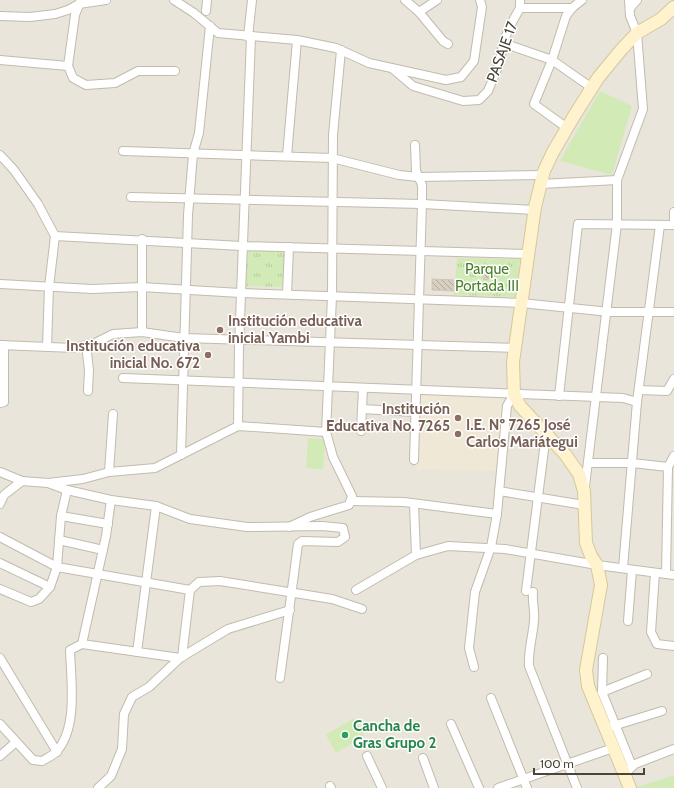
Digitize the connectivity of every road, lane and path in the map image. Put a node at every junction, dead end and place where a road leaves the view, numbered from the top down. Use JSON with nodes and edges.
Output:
{"nodes":[{"id":1,"x":106,"y":0,"type":"edge"},
{"id":2,"x":174,"y":0,"type":"edge"},
{"id":3,"x":207,"y":0,"type":"edge"},
{"id":4,"x":252,"y":0,"type":"edge"},
{"id":5,"x":405,"y":0,"type":"edge"},
{"id":6,"x":437,"y":0,"type":"edge"},
{"id":7,"x":480,"y":0,"type":"edge"},
{"id":8,"x":582,"y":0,"type":"edge"},
{"id":9,"x":637,"y":0,"type":"edge"},
{"id":10,"x":80,"y":2,"type":"edge"},
{"id":11,"x":520,"y":4,"type":"edge"},
{"id":12,"x":629,"y":4,"type":"edge"},
{"id":13,"x":674,"y":7,"type":"edge"},
{"id":14,"x":572,"y":8,"type":"junction"},
{"id":15,"x":206,"y":11,"type":"dead end"},
{"id":16,"x":419,"y":12,"type":"junction"},
{"id":17,"x":0,"y":16,"type":"edge"},
{"id":18,"x":210,"y":26,"type":"junction"},
{"id":19,"x":637,"y":33,"type":"junction"},
{"id":20,"x":250,"y":37,"type":"junction"},
{"id":21,"x":297,"y":40,"type":"junction"},
{"id":22,"x":503,"y":43,"type":"junction"},
{"id":23,"x":448,"y":44,"type":"dead end"},
{"id":24,"x":340,"y":50,"type":"junction"},
{"id":25,"x":0,"y":60,"type":"edge"},
{"id":26,"x":552,"y":60,"type":"junction"},
{"id":27,"x":68,"y":66,"type":"junction"},
{"id":28,"x":391,"y":68,"type":"junction"},
{"id":29,"x":175,"y":71,"type":"dead end"},
{"id":30,"x":592,"y":88,"type":"junction"},
{"id":31,"x":567,"y":128,"type":"junction"},
{"id":32,"x":415,"y":145,"type":"dead end"},
{"id":33,"x":123,"y":151,"type":"dead end"},
{"id":34,"x":194,"y":153,"type":"junction"},
{"id":35,"x":246,"y":154,"type":"junction"},
{"id":36,"x":0,"y":155,"type":"edge"},
{"id":37,"x":287,"y":156,"type":"junction"},
{"id":38,"x":333,"y":158,"type":"junction"},
{"id":39,"x":418,"y":177,"type":"junction"},
{"id":40,"x":542,"y":180,"type":"junction"},
{"id":41,"x":617,"y":180,"type":"junction"},
{"id":42,"x":131,"y":197,"type":"dead end"},
{"id":43,"x":190,"y":199,"type":"junction"},
{"id":44,"x":244,"y":200,"type":"junction"},
{"id":45,"x":332,"y":202,"type":"junction"},
{"id":46,"x":422,"y":204,"type":"junction"},
{"id":47,"x":534,"y":210,"type":"junction"},
{"id":48,"x":674,"y":212,"type":"edge"},
{"id":49,"x":617,"y":224,"type":"junction"},
{"id":50,"x":660,"y":225,"type":"junction"},
{"id":51,"x":674,"y":225,"type":"edge"},
{"id":52,"x":55,"y":236,"type":"junction"},
{"id":53,"x":142,"y":240,"type":"junction"},
{"id":54,"x":188,"y":243,"type":"junction"},
{"id":55,"x":242,"y":246,"type":"junction"},
{"id":56,"x":288,"y":247,"type":"junction"},
{"id":57,"x":332,"y":249,"type":"junction"},
{"id":58,"x":421,"y":252,"type":"junction"},
{"id":59,"x":528,"y":254,"type":"junction"},
{"id":60,"x":0,"y":284,"type":"edge"},
{"id":61,"x":49,"y":287,"type":"junction"},
{"id":62,"x":141,"y":287,"type":"junction"},
{"id":63,"x":186,"y":290,"type":"junction"},
{"id":64,"x":240,"y":293,"type":"junction"},
{"id":65,"x":287,"y":294,"type":"junction"},
{"id":66,"x":332,"y":296,"type":"junction"},
{"id":67,"x":420,"y":299,"type":"junction"},
{"id":68,"x":521,"y":302,"type":"junction"},
{"id":69,"x":569,"y":308,"type":"junction"},
{"id":70,"x":606,"y":312,"type":"junction"},
{"id":71,"x":648,"y":312,"type":"junction"},
{"id":72,"x":674,"y":312,"type":"edge"},
{"id":73,"x":142,"y":332,"type":"junction"},
{"id":74,"x":184,"y":338,"type":"junction"},
{"id":75,"x":239,"y":339,"type":"junction"},
{"id":76,"x":330,"y":342,"type":"junction"},
{"id":77,"x":2,"y":345,"type":"edge"},
{"id":78,"x":86,"y":345,"type":"junction"},
{"id":79,"x":419,"y":346,"type":"junction"},
{"id":80,"x":47,"y":347,"type":"junction"},
{"id":81,"x":515,"y":348,"type":"junction"},
{"id":82,"x":123,"y":378,"type":"dead end"},
{"id":83,"x":674,"y":379,"type":"edge"},
{"id":84,"x":183,"y":381,"type":"junction"},
{"id":85,"x":238,"y":383,"type":"junction"},
{"id":86,"x":329,"y":386,"type":"junction"},
{"id":87,"x":363,"y":388,"type":"junction"},
{"id":88,"x":416,"y":390,"type":"junction"},
{"id":89,"x":639,"y":390,"type":"junction"},
{"id":90,"x":88,"y":392,"type":"dead end"},
{"id":91,"x":514,"y":394,"type":"junction"},
{"id":92,"x":559,"y":396,"type":"junction"},
{"id":93,"x":596,"y":397,"type":"junction"},
{"id":94,"x":637,"y":402,"type":"junction"},
{"id":95,"x":0,"y":403,"type":"edge"},
{"id":96,"x":362,"y":409,"type":"junction"},
{"id":97,"x":415,"y":412,"type":"junction"},
{"id":98,"x":113,"y":414,"type":"dead end"},
{"id":99,"x":238,"y":426,"type":"junction"},
{"id":100,"x":361,"y":431,"type":"dead end"},
{"id":101,"x":326,"y":432,"type":"junction"},
{"id":102,"x":546,"y":434,"type":"junction"},
{"id":103,"x":181,"y":454,"type":"junction"},
{"id":104,"x":674,"y":456,"type":"edge"},
{"id":105,"x":414,"y":460,"type":"dead end"},
{"id":106,"x":588,"y":462,"type":"junction"},
{"id":107,"x":632,"y":462,"type":"junction"},
{"id":108,"x":668,"y":467,"type":"junction"},
{"id":109,"x":0,"y":472,"type":"edge"},
{"id":110,"x":109,"y":472,"type":"junction"},
{"id":111,"x":22,"y":481,"type":"junction"},
{"id":112,"x":48,"y":483,"type":"junction"},
{"id":113,"x":66,"y":490,"type":"junction"},
{"id":114,"x":584,"y":490,"type":"junction"},
{"id":115,"x":499,"y":491,"type":"junction"},
{"id":116,"x":538,"y":497,"type":"junction"},
{"id":117,"x":111,"y":500,"type":"junction"},
{"id":118,"x":352,"y":501,"type":"junction"},
{"id":119,"x":0,"y":504,"type":"edge"},
{"id":120,"x":414,"y":504,"type":"junction"},
{"id":121,"x":584,"y":505,"type":"junction"},
{"id":122,"x":156,"y":506,"type":"junction"},
{"id":123,"x":497,"y":514,"type":"junction"},
{"id":124,"x":61,"y":516,"type":"junction"},
{"id":125,"x":670,"y":523,"type":"edge"},
{"id":126,"x":108,"y":524,"type":"junction"},
{"id":127,"x":289,"y":527,"type":"junction"},
{"id":128,"x":0,"y":536,"type":"edge"},
{"id":129,"x":58,"y":540,"type":"junction"},
{"id":130,"x":491,"y":548,"type":"junction"},
{"id":131,"x":103,"y":550,"type":"junction"},
{"id":132,"x":532,"y":554,"type":"junction"},
{"id":133,"x":416,"y":555,"type":"junction"},
{"id":134,"x":0,"y":563,"type":"edge"},
{"id":135,"x":597,"y":565,"type":"junction"},
{"id":136,"x":57,"y":567,"type":"junction"},
{"id":137,"x":623,"y":568,"type":"junction"},
{"id":138,"x":632,"y":570,"type":"junction"},
{"id":139,"x":655,"y":573,"type":"junction"},
{"id":140,"x":98,"y":574,"type":"junction"},
{"id":141,"x":670,"y":575,"type":"edge"},
{"id":142,"x":147,"y":582,"type":"junction"},
{"id":143,"x":50,"y":587,"type":"junction"},
{"id":144,"x":0,"y":589,"type":"edge"},
{"id":145,"x":190,"y":590,"type":"junction"},
{"id":146,"x":356,"y":590,"type":"dead end"},
{"id":147,"x":292,"y":591,"type":"junction"},
{"id":148,"x":362,"y":609,"type":"dead end"},
{"id":149,"x":290,"y":610,"type":"junction"},
{"id":150,"x":628,"y":621,"type":"dead end"},
{"id":151,"x":82,"y":644,"type":"junction"},
{"id":152,"x":674,"y":646,"type":"edge"},
{"id":153,"x":137,"y":652,"type":"junction"},
{"id":154,"x":181,"y":657,"type":"junction"},
{"id":155,"x":0,"y":658,"type":"edge"},
{"id":156,"x":603,"y":658,"type":"dead end"},
{"id":157,"x":474,"y":668,"type":"dead end"},
{"id":158,"x":647,"y":674,"type":"dead end"},
{"id":159,"x":280,"y":678,"type":"dead end"},
{"id":160,"x":602,"y":692,"type":"junction"},
{"id":161,"x":491,"y":698,"type":"dead end"},
{"id":162,"x":662,"y":711,"type":"dead end"},
{"id":163,"x":608,"y":723,"type":"junction"},
{"id":164,"x":0,"y":724,"type":"edge"},
{"id":165,"x":451,"y":724,"type":"dead end"},
{"id":166,"x":16,"y":742,"type":"junction"},
{"id":167,"x":613,"y":748,"type":"junction"},
{"id":168,"x":674,"y":749,"type":"edge"},
{"id":169,"x":56,"y":752,"type":"junction"},
{"id":170,"x":0,"y":756,"type":"edge"},
{"id":171,"x":368,"y":756,"type":"dead end"},
{"id":172,"x":423,"y":758,"type":"dead end"},
{"id":173,"x":568,"y":765,"type":"junction"},
{"id":174,"x":628,"y":770,"type":"junction"},
{"id":175,"x":524,"y":779,"type":"junction"},
{"id":176,"x":98,"y":788,"type":"edge"},
{"id":177,"x":382,"y":788,"type":"edge"},
{"id":178,"x":434,"y":788,"type":"edge"},
{"id":179,"x":479,"y":788,"type":"edge"},
{"id":180,"x":498,"y":788,"type":"edge"},
{"id":181,"x":527,"y":788,"type":"edge"},
{"id":182,"x":577,"y":788,"type":"edge"},
{"id":183,"x":630,"y":788,"type":"edge"}],
"edges":[{"from":1,"to":10,"type":"street"},
{"from":2,"to":18,"type":"street"},
{"from":3,"to":15,"type":"street"},
{"from":4,"to":20,"type":"street"},
{"from":5,"to":16,"type":"street"},
{"from":6,"to":16,"type":"street"},
{"from":7,"to":28,"type":"street"},
{"from":8,"to":14,"type":"street"},
{"from":9,"to":12,"type":"street"},
{"from":10,"to":17,"type":"street"},
{"from":10,"to":27,"type":"street"},
{"from":11,"to":14,"type":"street"},
{"from":11,"to":22,"type":"street","name":"PASAJE 17"},
{"from":12,"to":19,"type":"street"},
{"from":13,"to":19,"type":"street"},
{"from":14,"to":26,"type":"street"},
{"from":16,"to":23,"type":"street"},
{"from":18,"to":20,"type":"street"},
{"from":18,"to":34,"type":"street"},
{"from":19,"to":30,"type":"street"},
{"from":19,"to":41,"type":"street"},
{"from":20,"to":21,"type":"street"},
{"from":20,"to":35,"type":"street"},
{"from":21,"to":24,"type":"street"},
{"from":21,"to":37,"type":"street"},
{"from":22,"to":26,"type":"street"},
{"from":22,"to":28,"type":"street","name":"PASAJE 17"},
{"from":24,"to":28,"type":"street"},
{"from":24,"to":38,"type":"street"},
{"from":25,"to":27,"type":"street"},
{"from":26,"to":30,"type":"street"},
{"from":26,"to":31,"type":"street"},
{"from":27,"to":29,"type":"street"},
{"from":30,"to":31,"type":"street"},
{"from":31,"to":40,"type":"street"},
{"from":32,"to":39,"type":"street"},
{"from":33,"to":34,"type":"street"},
{"from":34,"to":35,"type":"street"},
{"from":34,"to":43,"type":"street"},
{"from":35,"to":37,"type":"street"},
{"from":35,"to":44,"type":"street"},
{"from":36,"to":52,"type":"street"},
{"from":37,"to":38,"type":"street"},
{"from":38,"to":39,"type":"street"},
{"from":38,"to":45,"type":"street"},
{"from":39,"to":40,"type":"street"},
{"from":39,"to":46,"type":"street"},
{"from":40,"to":41,"type":"street"},
{"from":40,"to":47,"type":"street"},
{"from":41,"to":49,"type":"street"},
{"from":42,"to":43,"type":"street"},
{"from":43,"to":44,"type":"street"},
{"from":43,"to":54,"type":"street"},
{"from":44,"to":45,"type":"street"},
{"from":44,"to":55,"type":"street"},
{"from":45,"to":46,"type":"street"},
{"from":45,"to":57,"type":"street"},
{"from":46,"to":47,"type":"street"},
{"from":46,"to":58,"type":"street"},
{"from":47,"to":59,"type":"street"},
{"from":48,"to":51,"type":"street"},
{"from":49,"to":50,"type":"street"},
{"from":49,"to":69,"type":"street"},
{"from":49,"to":70,"type":"street"},
{"from":50,"to":51,"type":"street"},
{"from":50,"to":71,"type":"street"},
{"from":52,"to":53,"type":"street"},
{"from":52,"to":61,"type":"street"},
{"from":53,"to":54,"type":"street"},
{"from":53,"to":62,"type":"street"},
{"from":54,"to":55,"type":"street"},
{"from":54,"to":63,"type":"street"},
{"from":55,"to":56,"type":"street"},
{"from":55,"to":64,"type":"street"},
{"from":56,"to":57,"type":"street"},
{"from":56,"to":65,"type":"street"},
{"from":57,"to":58,"type":"street"},
{"from":57,"to":66,"type":"street"},
{"from":58,"to":59,"type":"street"},
{"from":58,"to":67,"type":"street"},
{"from":59,"to":68,"type":"street"},
{"from":60,"to":61,"type":"street"},
{"from":61,"to":62,"type":"street"},
{"from":61,"to":80,"type":"street"},
{"from":62,"to":63,"type":"street"},
{"from":62,"to":73,"type":"street"},
{"from":63,"to":64,"type":"street"},
{"from":63,"to":74,"type":"street"},
{"from":64,"to":65,"type":"street"},
{"from":64,"to":75,"type":"street"},
{"from":65,"to":66,"type":"street"},
{"from":66,"to":67,"type":"street"},
{"from":66,"to":76,"type":"street"},
{"from":67,"to":68,"type":"street"},
{"from":67,"to":79,"type":"street"},
{"from":68,"to":69,"type":"street"},
{"from":68,"to":81,"type":"street"},
{"from":69,"to":70,"type":"street"},
{"from":69,"to":92,"type":"street"},
{"from":70,"to":71,"type":"street"},
{"from":70,"to":93,"type":"street"},
{"from":71,"to":72,"type":"street"},
{"from":71,"to":89,"type":"street"},
{"from":73,"to":74,"type":"street"},
{"from":73,"to":78,"type":"street"},
{"from":74,"to":75,"type":"street"},
{"from":74,"to":84,"type":"street"},
{"from":75,"to":76,"type":"street"},
{"from":75,"to":85,"type":"street"},
{"from":76,"to":79,"type":"street"},
{"from":76,"to":86,"type":"street"},
{"from":77,"to":80,"type":"street"},
{"from":77,"to":95,"type":"street"},
{"from":78,"to":80,"type":"street"},
{"from":78,"to":90,"type":"street"},
{"from":79,"to":81,"type":"street"},
{"from":79,"to":88,"type":"street"},
{"from":81,"to":91,"type":"street"},
{"from":82,"to":84,"type":"street"},
{"from":83,"to":89,"type":"street"},
{"from":84,"to":85,"type":"street"},
{"from":84,"to":103,"type":"street"},
{"from":85,"to":86,"type":"street"},
{"from":85,"to":99,"type":"street"},
{"from":86,"to":87,"type":"street"},
{"from":86,"to":101,"type":"street"},
{"from":87,"to":88,"type":"street"},
{"from":87,"to":96,"type":"street"},
{"from":88,"to":91,"type":"street"},
{"from":88,"to":97,"type":"street"},
{"from":89,"to":94,"type":"street"},
{"from":91,"to":92,"type":"street"},
{"from":91,"to":102,"type":"street"},
{"from":91,"to":115,"type":"street"},
{"from":92,"to":93,"type":"street"},
{"from":93,"to":94,"type":"street"},
{"from":93,"to":106,"type":"street"},
{"from":94,"to":107,"type":"street"},
{"from":96,"to":97,"type":"street"},
{"from":96,"to":100,"type":"street"},
{"from":97,"to":105,"type":"street"},
{"from":98,"to":110,"type":"street"},
{"from":99,"to":101,"type":"street"},
{"from":99,"to":103,"type":"street"},
{"from":101,"to":118,"type":"street"},
{"from":102,"to":114,"type":"street"},
{"from":102,"to":116,"type":"street"},
{"from":103,"to":110,"type":"street"},
{"from":104,"to":108,"type":"street"},
{"from":106,"to":107,"type":"street"},
{"from":106,"to":114,"type":"street"},
{"from":107,"to":108,"type":"street"},
{"from":107,"to":137,"type":"street"},
{"from":108,"to":125,"type":"street"},
{"from":109,"to":111,"type":"street"},
{"from":110,"to":112,"type":"street"},
{"from":111,"to":112,"type":"street"},
{"from":111,"to":119,"type":"street"},
{"from":112,"to":113,"type":"street"},
{"from":113,"to":117,"type":"street"},
{"from":113,"to":124,"type":"street"},
{"from":114,"to":121,"type":"street"},
{"from":115,"to":116,"type":"street"},
{"from":115,"to":123,"type":"street"},
{"from":116,"to":121,"type":"street"},
{"from":116,"to":132,"type":"street"},
{"from":117,"to":122,"type":"street"},
{"from":117,"to":126,"type":"street"},
{"from":118,"to":120,"type":"street"},
{"from":118,"to":127,"type":"street"},
{"from":120,"to":123,"type":"street"},
{"from":120,"to":133,"type":"street"},
{"from":121,"to":135,"type":"street"},
{"from":122,"to":127,"type":"street"},
{"from":122,"to":142,"type":"street"},
{"from":123,"to":130,"type":"street"},
{"from":124,"to":126,"type":"street"},
{"from":124,"to":129,"type":"street"},
{"from":125,"to":141,"type":"street"},
{"from":126,"to":131,"type":"street"},
{"from":127,"to":147,"type":"street"},
{"from":128,"to":136,"type":"street"},
{"from":129,"to":131,"type":"street"},
{"from":129,"to":136,"type":"street"},
{"from":130,"to":132,"type":"street"},
{"from":130,"to":133,"type":"street"},
{"from":130,"to":157,"type":"street"},
{"from":131,"to":140,"type":"street"},
{"from":132,"to":135,"type":"street"},
{"from":132,"to":173,"type":"street"},
{"from":133,"to":146,"type":"street"},
{"from":134,"to":143,"type":"street"},
{"from":135,"to":137,"type":"street"},
{"from":135,"to":163,"type":"street"},
{"from":136,"to":140,"type":"street"},
{"from":136,"to":143,"type":"street"},
{"from":137,"to":138,"type":"street"},
{"from":138,"to":139,"type":"street"},
{"from":138,"to":150,"type":"street"},
{"from":139,"to":141,"type":"street"},
{"from":139,"to":152,"type":"street"},
{"from":140,"to":142,"type":"street"},
{"from":140,"to":151,"type":"street"},
{"from":142,"to":145,"type":"street"},
{"from":142,"to":153,"type":"street"},
{"from":143,"to":144,"type":"street"},
{"from":145,"to":147,"type":"street"},
{"from":145,"to":154,"type":"street"},
{"from":147,"to":148,"type":"street"},
{"from":147,"to":149,"type":"street"},
{"from":149,"to":154,"type":"street"},
{"from":149,"to":159,"type":"street"},
{"from":151,"to":153,"type":"street"},
{"from":151,"to":169,"type":"street"},
{"from":153,"to":154,"type":"street"},
{"from":154,"to":176,"type":"street"},
{"from":155,"to":169,"type":"street"},
{"from":156,"to":160,"type":"street"},
{"from":158,"to":160,"type":"street"},
{"from":160,"to":163,"type":"street"},
{"from":161,"to":175,"type":"street"},
{"from":162,"to":163,"type":"street"},
{"from":163,"to":167,"type":"street"},
{"from":163,"to":174,"type":"street"},
{"from":164,"to":166,"type":"street"},
{"from":165,"to":179,"type":"street"},
{"from":166,"to":169,"type":"street"},
{"from":166,"to":170,"type":"street"},
{"from":167,"to":173,"type":"street"},
{"from":167,"to":174,"type":"street"},
{"from":168,"to":174,"type":"street"},
{"from":171,"to":177,"type":"street"},
{"from":172,"to":178,"type":"street"},
{"from":173,"to":175,"type":"street"},
{"from":173,"to":182,"type":"street"},
{"from":174,"to":183,"type":"street"},
{"from":175,"to":180,"type":"street"},
{"from":175,"to":181,"type":"street"}]}
